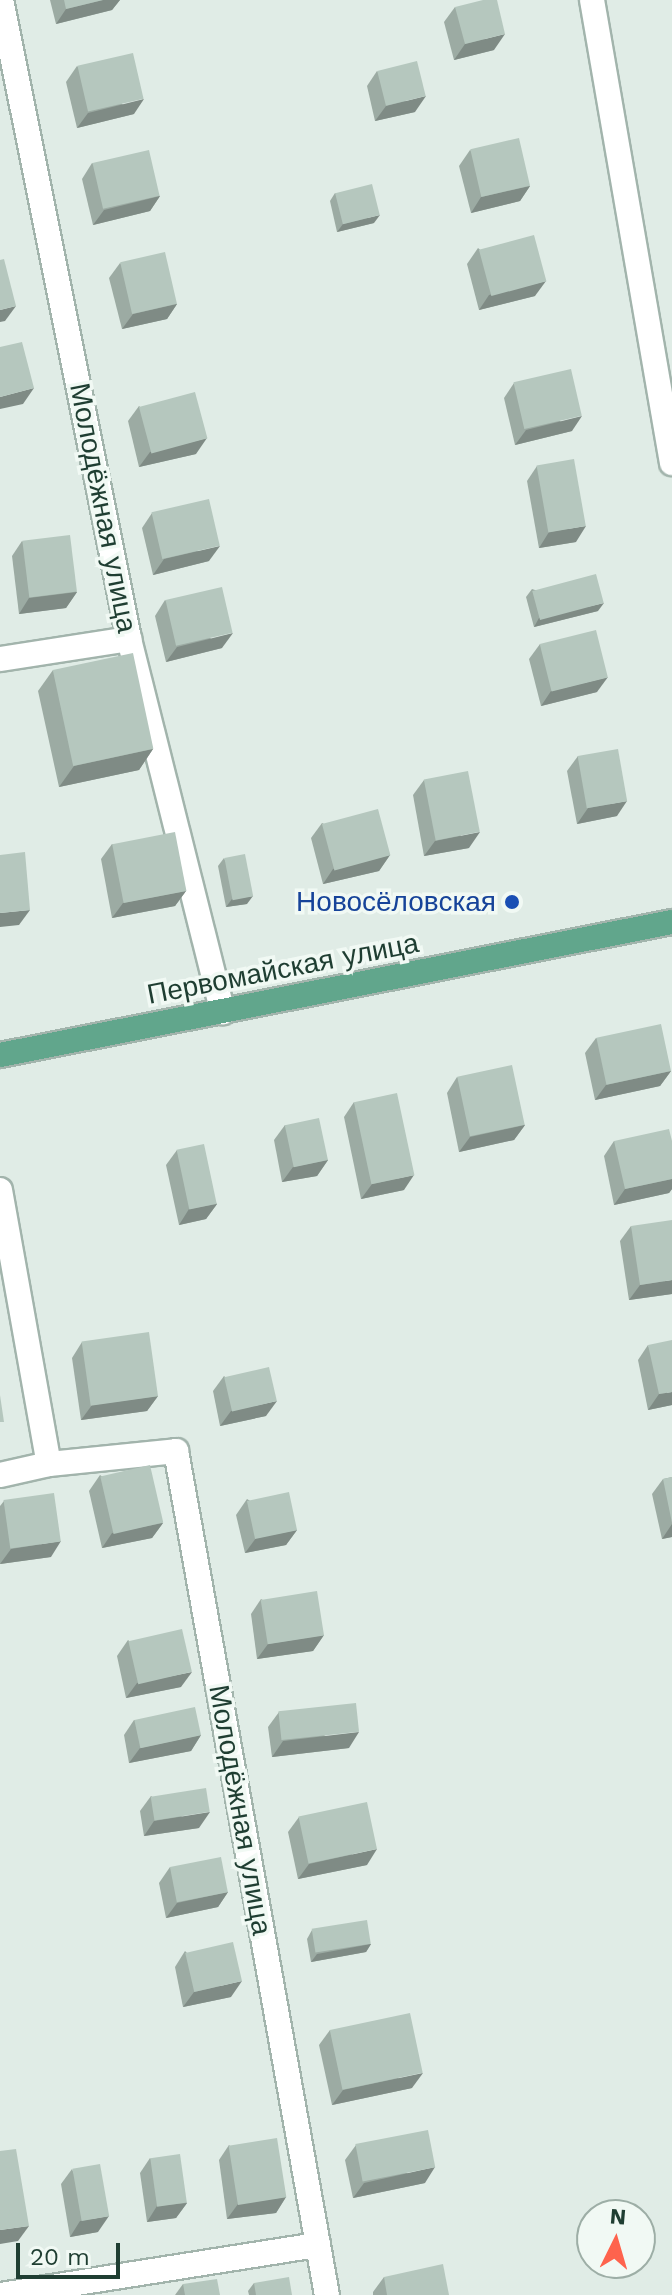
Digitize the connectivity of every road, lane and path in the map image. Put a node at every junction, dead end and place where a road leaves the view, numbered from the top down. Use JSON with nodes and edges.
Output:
{"nodes":[{"id":1,"x":1,"y":0,"type":"edge"},
{"id":2,"x":592,"y":0,"type":"edge"},
{"id":3,"x":672,"y":463,"type":"edge"},
{"id":4,"x":129,"y":639,"type":"junction"},
{"id":5,"x":0,"y":659,"type":"edge"},
{"id":6,"x":672,"y":922,"type":"edge"},
{"id":7,"x":223,"y":1012,"type":"junction"},
{"id":8,"x":0,"y":1055,"type":"edge"},
{"id":9,"x":0,"y":1190,"type":"edge"},
{"id":10,"x":49,"y":1464,"type":"junction"},
{"id":11,"x":0,"y":1475,"type":"edge"},
{"id":12,"x":318,"y":2245,"type":"junction"},
{"id":13,"x":1,"y":2295,"type":"edge"},
{"id":14,"x":327,"y":2295,"type":"edge"}],
"edges":[{"from":1,"to":4,"type":"street","name":"Молодёжная улица"},
{"from":2,"to":3,"type":"street"},
{"from":4,"to":5,"type":"street"},
{"from":4,"to":7,"type":"street","name":"Молодёжная улица"},
{"from":6,"to":7,"type":"main road","name":"Первомайская улица"},
{"from":7,"to":8,"type":"main road","name":"Первомайская улица"},
{"from":9,"to":10,"type":"street"},
{"from":10,"to":11,"type":"street"},
{"from":10,"to":12,"type":"street","name":"Молодёжная улица"},
{"from":12,"to":13,"type":"street"},
{"from":12,"to":14,"type":"street","name":"Молодёжная улица"}]}
